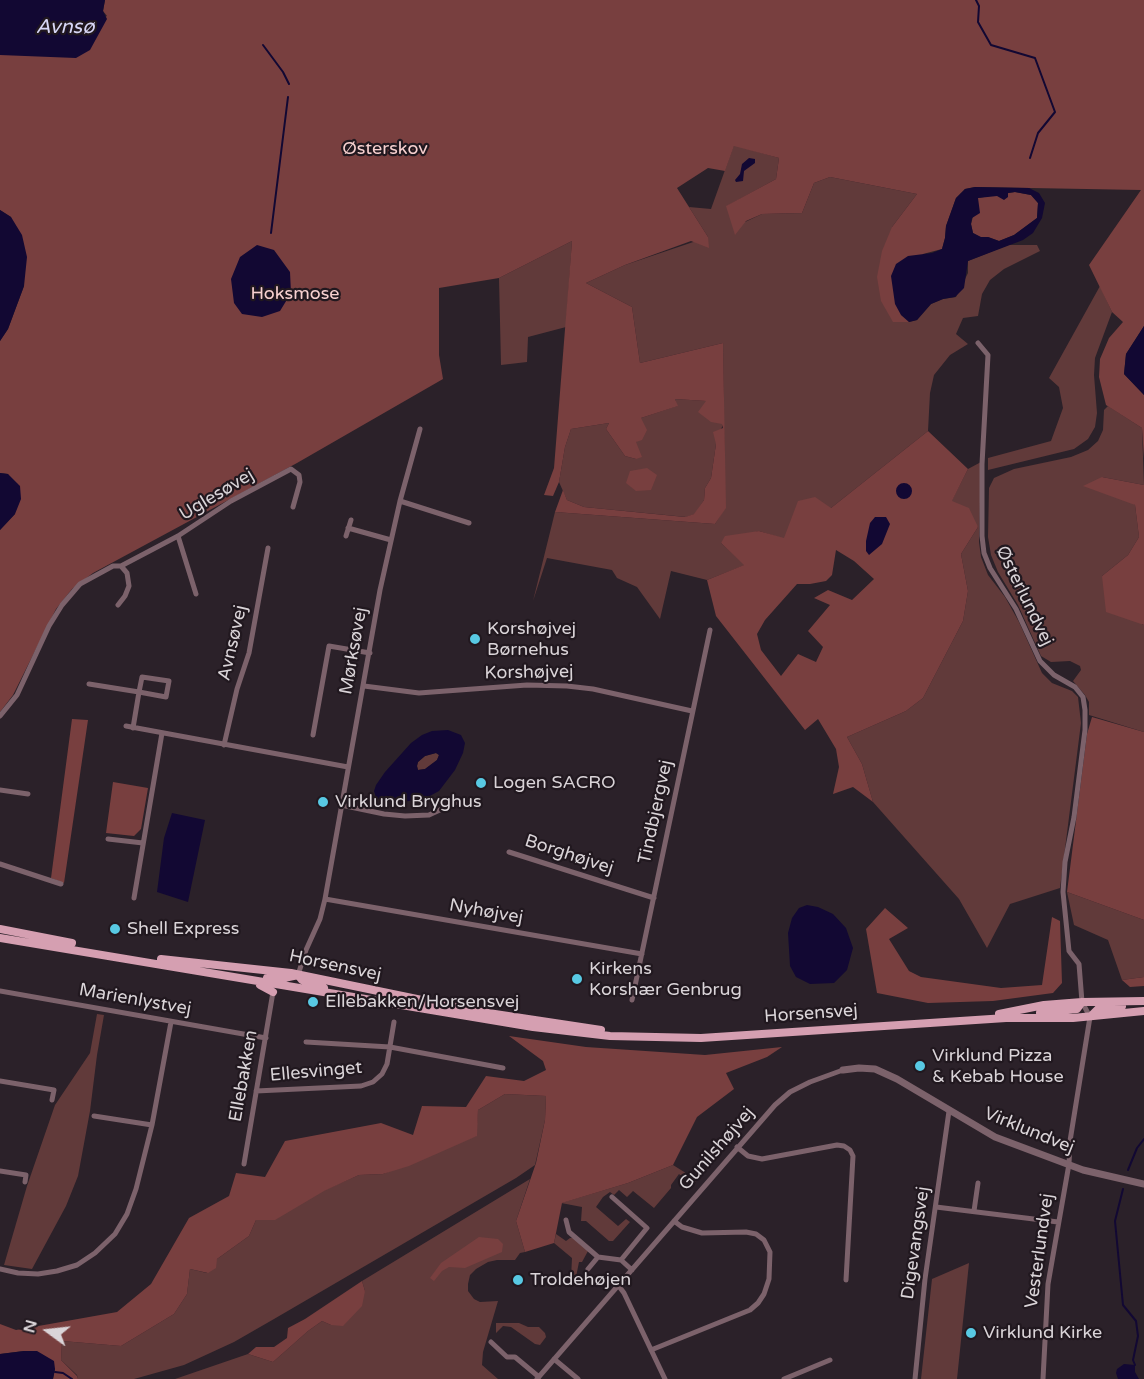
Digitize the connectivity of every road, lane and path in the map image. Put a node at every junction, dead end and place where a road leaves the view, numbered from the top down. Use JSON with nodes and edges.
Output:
{"nodes":[{"id":1,"x":978,"y":343,"type":"dead end"},
{"id":2,"x":420,"y":429,"type":"dead end"},
{"id":3,"x":400,"y":501,"type":"junction"},
{"id":4,"x":293,"y":507,"type":"dead end"},
{"id":5,"x":351,"y":520,"type":"dead end"},
{"id":6,"x":469,"y":523,"type":"dead end"},
{"id":7,"x":348,"y":528,"type":"junction"},
{"id":8,"x":178,"y":536,"type":"junction"},
{"id":9,"x":346,"y":536,"type":"dead end"},
{"id":10,"x":391,"y":540,"type":"junction"},
{"id":11,"x":268,"y":548,"type":"dead end"},
{"id":12,"x":121,"y":567,"type":"junction"},
{"id":13,"x":196,"y":594,"type":"dead end"},
{"id":14,"x":118,"y":604,"type":"dead end"},
{"id":15,"x":710,"y":630,"type":"dead end"},
{"id":16,"x":370,"y":653,"type":"junction"},
{"id":17,"x":89,"y":684,"type":"dead end"},
{"id":18,"x":364,"y":686,"type":"junction"},
{"id":19,"x":139,"y":692,"type":"junction"},
{"id":20,"x":692,"y":711,"type":"junction"},
{"id":21,"x":0,"y":716,"type":"edge"},
{"id":22,"x":126,"y":726,"type":"dead end"},
{"id":23,"x":133,"y":728,"type":"junction"},
{"id":24,"x":162,"y":733,"type":"junction"},
{"id":25,"x":313,"y":735,"type":"dead end"},
{"id":26,"x":224,"y":745,"type":"junction"},
{"id":27,"x":348,"y":767,"type":"junction"},
{"id":28,"x":0,"y":790,"type":"edge"},
{"id":29,"x":28,"y":794,"type":"dead end"},
{"id":30,"x":455,"y":803,"type":"dead end"},
{"id":31,"x":341,"y":805,"type":"junction"},
{"id":32,"x":108,"y":839,"type":"dead end"},
{"id":33,"x":142,"y":843,"type":"junction"},
{"id":34,"x":509,"y":852,"type":"dead end"},
{"id":35,"x":0,"y":864,"type":"edge"},
{"id":36,"x":61,"y":884,"type":"dead end"},
{"id":37,"x":134,"y":897,"type":"dead end"},
{"id":38,"x":326,"y":898,"type":"junction"},
{"id":39,"x":654,"y":898,"type":"junction"},
{"id":40,"x":0,"y":929,"type":"edge"},
{"id":41,"x":0,"y":938,"type":"edge"},
{"id":42,"x":642,"y":954,"type":"junction"},
{"id":43,"x":298,"y":975,"type":"junction"},
{"id":44,"x":237,"y":977,"type":"junction"},
{"id":45,"x":0,"y":992,"type":"edge"},
{"id":46,"x":273,"y":992,"type":"joint"},
{"id":47,"x":346,"y":996,"type":"junction"},
{"id":48,"x":632,"y":1000,"type":"dead end"},
{"id":49,"x":1082,"y":1002,"type":"junction"},
{"id":50,"x":1144,"y":1003,"type":"edge"},
{"id":51,"x":1144,"y":1011,"type":"edge"},
{"id":52,"x":1090,"y":1017,"type":"junction"},
{"id":53,"x":1016,"y":1018,"type":"junction"},
{"id":54,"x":960,"y":1021,"type":"junction"},
{"id":55,"x":171,"y":1022,"type":"junction"},
{"id":56,"x":394,"y":1022,"type":"dead end"},
{"id":57,"x":664,"y":1037,"type":"junction"},
{"id":58,"x":266,"y":1038,"type":"junction"},
{"id":59,"x":306,"y":1042,"type":"dead end"},
{"id":60,"x":390,"y":1047,"type":"junction"},
{"id":61,"x":503,"y":1068,"type":"dead end"},
{"id":62,"x":843,"y":1070,"type":"joint"},
{"id":63,"x":0,"y":1081,"type":"edge"},
{"id":64,"x":256,"y":1091,"type":"junction"},
{"id":65,"x":52,"y":1101,"type":"dead end"},
{"id":66,"x":949,"y":1111,"type":"junction"},
{"id":67,"x":94,"y":1116,"type":"dead end"},
{"id":68,"x":152,"y":1125,"type":"junction"},
{"id":69,"x":737,"y":1147,"type":"junction"},
{"id":70,"x":244,"y":1164,"type":"dead end"},
{"id":71,"x":1069,"y":1164,"type":"junction"},
{"id":72,"x":0,"y":1171,"type":"edge"},
{"id":73,"x":25,"y":1182,"type":"dead end"},
{"id":74,"x":978,"y":1183,"type":"dead end"},
{"id":75,"x":1144,"y":1184,"type":"edge"},
{"id":76,"x":612,"y":1197,"type":"dead end"},
{"id":77,"x":936,"y":1207,"type":"junction"},
{"id":78,"x":974,"y":1211,"type":"junction"},
{"id":79,"x":566,"y":1220,"type":"dead end"},
{"id":80,"x":675,"y":1221,"type":"junction"},
{"id":81,"x":1058,"y":1222,"type":"junction"},
{"id":82,"x":598,"y":1257,"type":"junction"},
{"id":83,"x":621,"y":1260,"type":"junction"},
{"id":84,"x":0,"y":1269,"type":"edge"},
{"id":85,"x":588,"y":1269,"type":"dead end"},
{"id":86,"x":632,"y":1270,"type":"junction"},
{"id":87,"x":846,"y":1280,"type":"dead end"},
{"id":88,"x":618,"y":1286,"type":"junction"},
{"id":89,"x":491,"y":1342,"type":"dead end"},
{"id":90,"x":651,"y":1350,"type":"junction"},
{"id":91,"x":554,"y":1359,"type":"junction"},
{"id":92,"x":830,"y":1360,"type":"dead end"},
{"id":93,"x":538,"y":1378,"type":"edge"},
{"id":94,"x":578,"y":1379,"type":"edge"},
{"id":95,"x":665,"y":1379,"type":"edge"},
{"id":96,"x":784,"y":1379,"type":"edge"},
{"id":97,"x":915,"y":1379,"type":"edge"},
{"id":98,"x":1043,"y":1379,"type":"edge"}],
"edges":[{"from":1,"to":49,"type":"street","name":"Østerlundvej"},
{"from":2,"to":3,"type":"street","name":"Mørksøvej"},
{"from":3,"to":6,"type":"street"},
{"from":3,"to":10,"type":"street","name":"Mørksøvej"},
{"from":4,"to":8,"type":"street","name":"Uglesøvej"},
{"from":5,"to":7,"type":"street"},
{"from":7,"to":9,"type":"street"},
{"from":7,"to":10,"type":"street"},
{"from":8,"to":12,"type":"street","name":"Uglesøvej"},
{"from":8,"to":13,"type":"street"},
{"from":10,"to":16,"type":"street","name":"Mørksøvej"},
{"from":11,"to":26,"type":"street","name":"Avnsøvej"},
{"from":12,"to":14,"type":"street"},
{"from":12,"to":21,"type":"street","name":"Uglesøvej"},
{"from":15,"to":20,"type":"street","name":"Tindbjergvej"},
{"from":16,"to":18,"type":"street","name":"Mørksøvej"},
{"from":16,"to":25,"type":"street"},
{"from":17,"to":19,"type":"street"},
{"from":18,"to":20,"type":"street","name":"Korshøjvej"},
{"from":18,"to":27,"type":"street","name":"Mørksøvej"},
{"from":19,"to":19,"type":"street"},
{"from":19,"to":23,"type":"street"},
{"from":20,"to":39,"type":"street","name":"Tindbjergvej"},
{"from":22,"to":23,"type":"street"},
{"from":23,"to":24,"type":"street"},
{"from":24,"to":26,"type":"street"},
{"from":24,"to":33,"type":"street"},
{"from":26,"to":27,"type":"street"},
{"from":27,"to":31,"type":"street","name":"Mørksøvej"},
{"from":28,"to":29,"type":"street"},
{"from":30,"to":31,"type":"street"},
{"from":31,"to":38,"type":"street","name":"Mørksøvej"},
{"from":32,"to":33,"type":"street"},
{"from":33,"to":37,"type":"street"},
{"from":34,"to":39,"type":"street","name":"Borghøjvej"},
{"from":35,"to":36,"type":"street"},
{"from":38,"to":42,"type":"street","name":"Nyhøjvej"},
{"from":38,"to":43,"type":"street","name":"Mørksøvej"},
{"from":39,"to":42,"type":"street","name":"Tindbjergvej"},
{"from":40,"to":43,"type":"main road","name":"Horsensvej"},
{"from":41,"to":44,"type":"main road","name":"Horsensvej"},
{"from":42,"to":48,"type":"street","name":"Tindbjergvej"},
{"from":43,"to":44,"type":"main road"},
{"from":43,"to":47,"type":"main road"},
{"from":43,"to":57,"type":"main road","name":"Horsensvej"},
{"from":44,"to":46,"type":"main road"},
{"from":44,"to":47,"type":"main road","name":"Horsensvej"},
{"from":45,"to":55,"type":"street","name":"Marienlystvej"},
{"from":46,"to":58,"type":"street","name":"Ellebakken"},
{"from":47,"to":57,"type":"main road","name":"Horsensvej"},
{"from":49,"to":50,"type":"main road","name":"Horsensvej"},
{"from":49,"to":52,"type":"street","name":"Østerlundvej"},
{"from":49,"to":53,"type":"main road"},
{"from":49,"to":54,"type":"main road","name":"Horsensvej"},
{"from":50,"to":52,"type":"main road"},
{"from":51,"to":52,"type":"main road","name":"Horsensvej"},
{"from":52,"to":53,"type":"main road","name":"Horsensvej"},
{"from":52,"to":71,"type":"street","name":"Vesterlundvej"},
{"from":53,"to":54,"type":"main road","name":"Horsensvej"},
{"from":54,"to":57,"type":"main road","name":"Horsensvej"},
{"from":55,"to":58,"type":"street","name":"Marienlystvej"},
{"from":55,"to":68,"type":"street"},
{"from":56,"to":60,"type":"street","name":"Ellesvinget"},
{"from":58,"to":64,"type":"street","name":"Ellebakken"},
{"from":59,"to":60,"type":"street","name":"Ellesvinget"},
{"from":60,"to":61,"type":"street","name":"Ellesvinget"},
{"from":60,"to":64,"type":"street","name":"Ellesvinget"},
{"from":62,"to":66,"type":"street","name":"Virklundvej"},
{"from":62,"to":69,"type":"street","name":"Gunilshøjvej"},
{"from":63,"to":65,"type":"street"},
{"from":64,"to":70,"type":"street","name":"Ellebakken"},
{"from":66,"to":71,"type":"street","name":"Virklundvej"},
{"from":66,"to":77,"type":"street","name":"Digevangsvej"},
{"from":67,"to":68,"type":"street"},
{"from":68,"to":84,"type":"street"},
{"from":69,"to":80,"type":"street","name":"Gunilshøjvej"},
{"from":69,"to":87,"type":"street"},
{"from":71,"to":75,"type":"street","name":"Virklundvej"},
{"from":71,"to":81,"type":"street","name":"Vesterlundvej"},
{"from":72,"to":73,"type":"street"},
{"from":74,"to":78,"type":"street"},
{"from":76,"to":83,"type":"street"},
{"from":77,"to":78,"type":"street"},
{"from":77,"to":97,"type":"street","name":"Digevangsvej"},
{"from":78,"to":81,"type":"street"},
{"from":79,"to":82,"type":"street"},
{"from":80,"to":86,"type":"street","name":"Gunilshøjvej"},
{"from":80,"to":90,"type":"street"},
{"from":81,"to":98,"type":"street","name":"Vesterlundvej"},
{"from":82,"to":83,"type":"street"},
{"from":82,"to":85,"type":"street"},
{"from":83,"to":86,"type":"street"},
{"from":86,"to":88,"type":"street","name":"Gunilshøjvej"},
{"from":88,"to":90,"type":"street"},
{"from":88,"to":91,"type":"street","name":"Gunilshøjvej"},
{"from":89,"to":93,"type":"street","name":"Gunilshøjvej"},
{"from":90,"to":95,"type":"street"},
{"from":91,"to":93,"type":"street","name":"Gunilshøjvej"},
{"from":91,"to":94,"type":"street"},
{"from":92,"to":96,"type":"street"}]}
